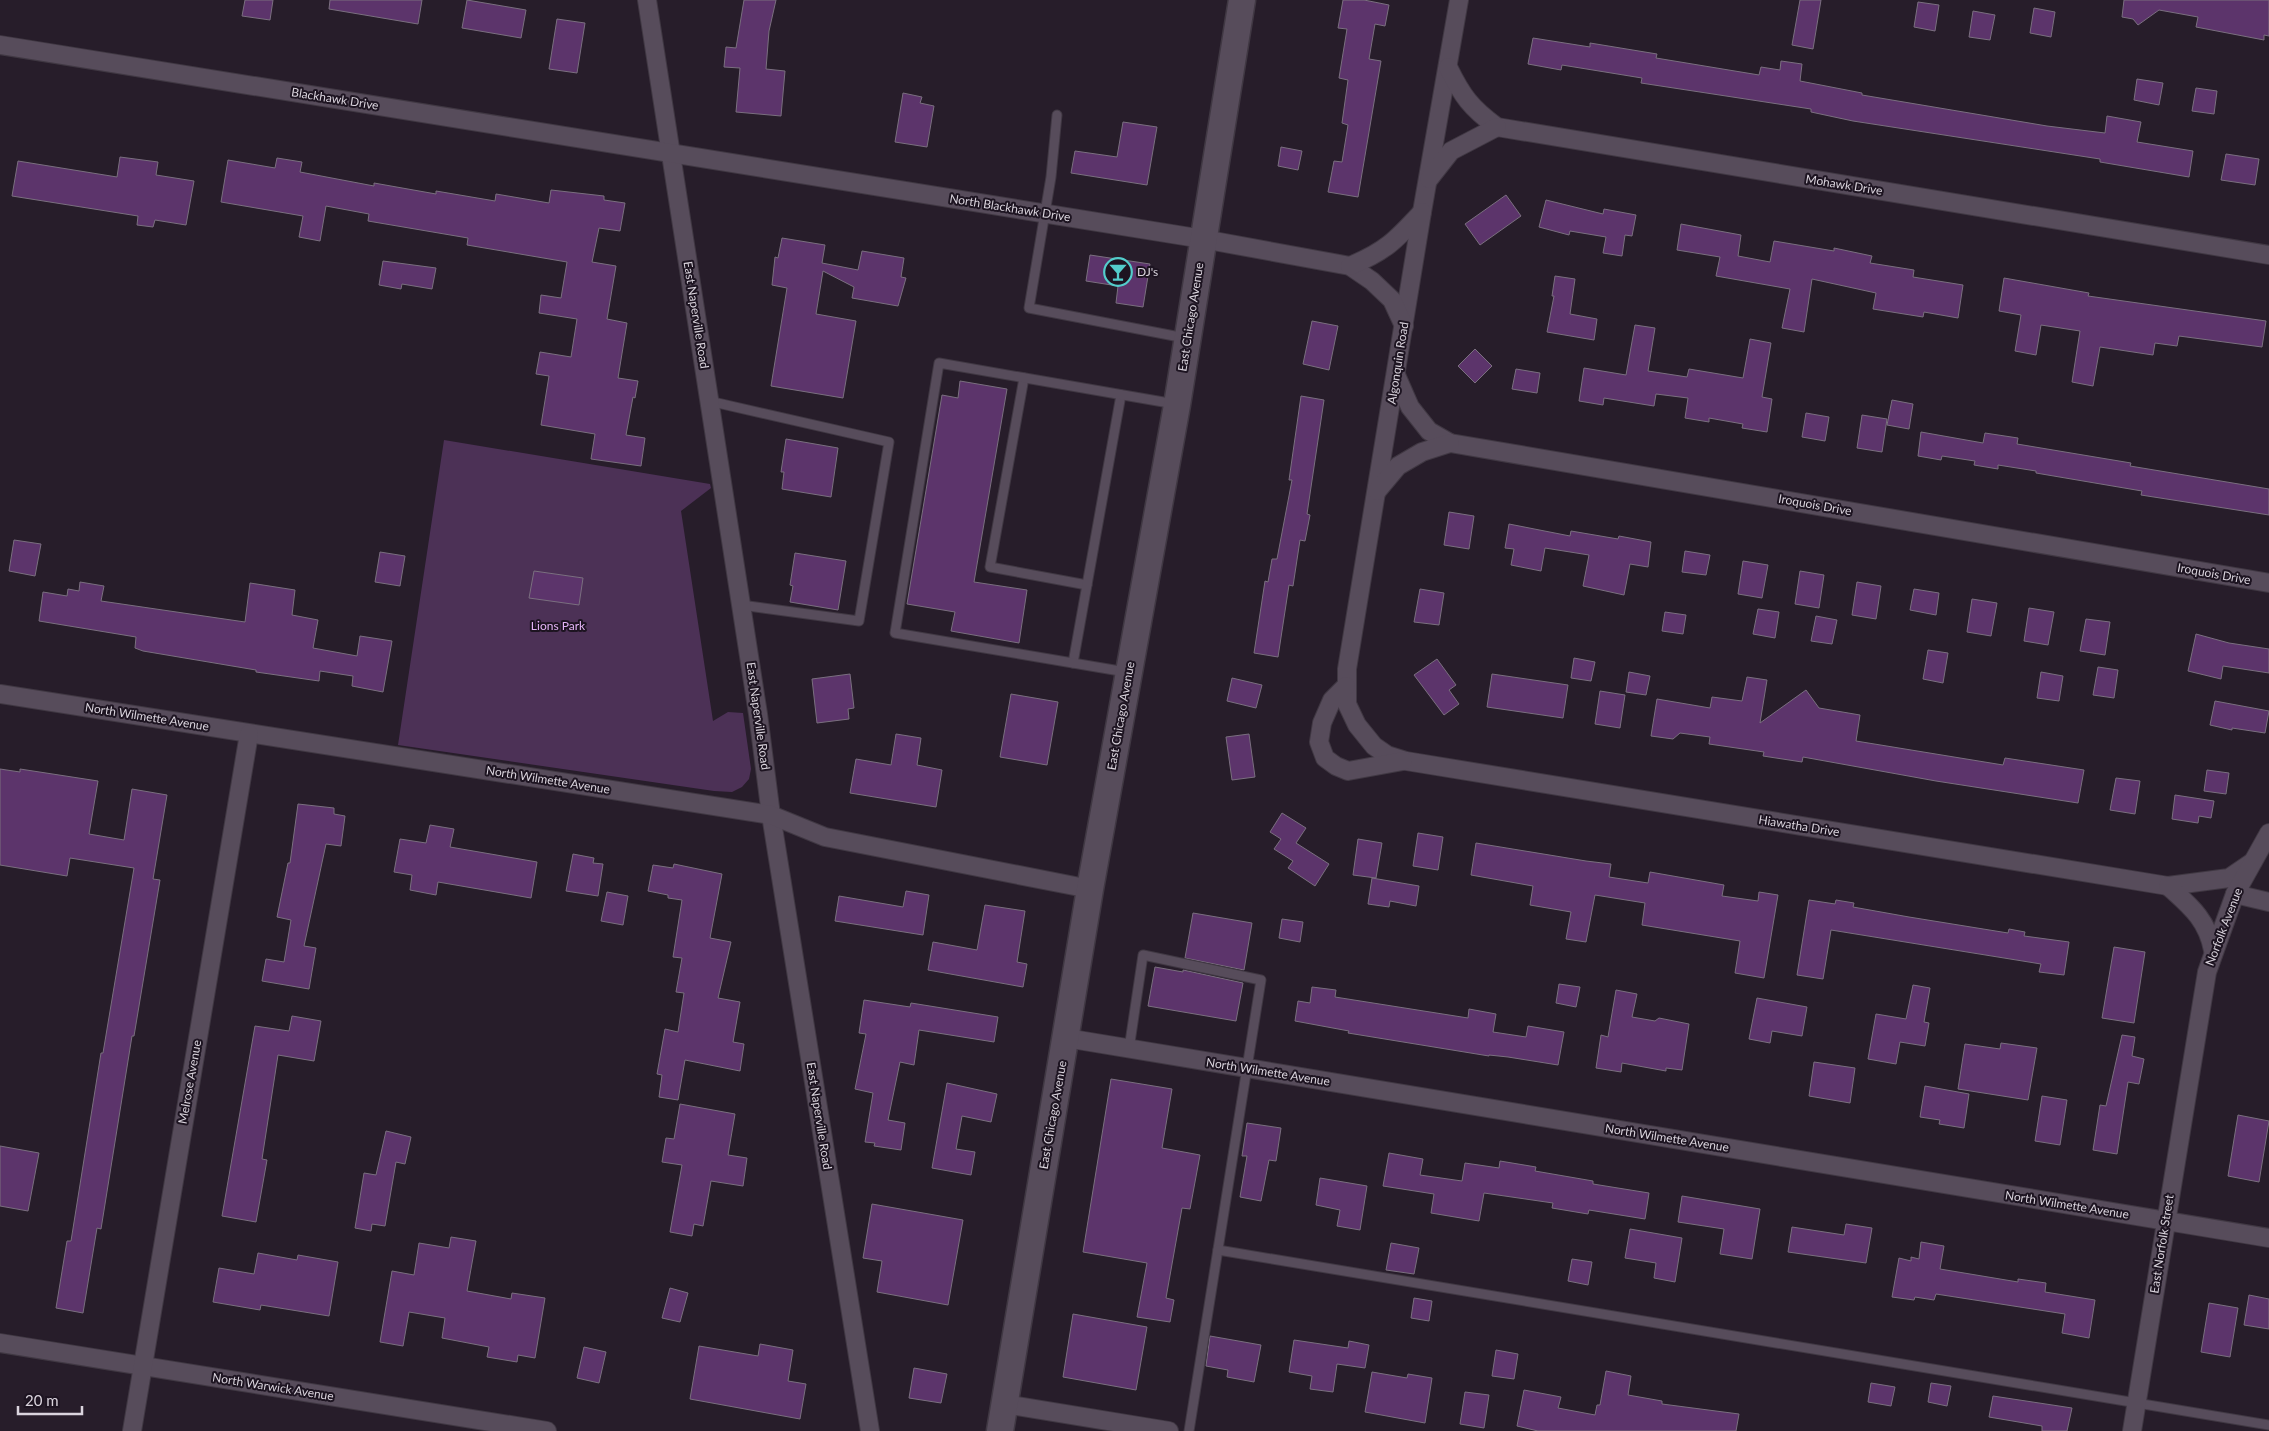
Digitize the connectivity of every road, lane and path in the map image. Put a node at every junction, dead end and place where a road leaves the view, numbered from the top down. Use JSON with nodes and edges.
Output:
{"nodes":[{"id":1,"x":647,"y":0,"type":"edge"},
{"id":2,"x":1242,"y":0,"type":"edge"},
{"id":3,"x":1459,"y":0,"type":"edge"},
{"id":4,"x":0,"y":45,"type":"edge"},
{"id":5,"x":1448,"y":67,"type":"junction"},
{"id":6,"x":1057,"y":115,"type":"dead end"},
{"id":7,"x":1496,"y":127,"type":"junction"},
{"id":8,"x":671,"y":154,"type":"junction"},
{"id":9,"x":1427,"y":181,"type":"junction"},
{"id":10,"x":1422,"y":212,"type":"junction"},
{"id":11,"x":1045,"y":214,"type":"junction"},
{"id":12,"x":1202,"y":239,"type":"junction"},
{"id":13,"x":2269,"y":255,"type":"edge"},
{"id":14,"x":1350,"y":266,"type":"junction"},
{"id":15,"x":1404,"y":326,"type":"junction"},
{"id":16,"x":1188,"y":338,"type":"junction"},
{"id":17,"x":1396,"y":375,"type":"junction"},
{"id":18,"x":1024,"y":378,"type":"junction"},
{"id":19,"x":1121,"y":395,"type":"junction"},
{"id":20,"x":709,"y":401,"type":"junction"},
{"id":21,"x":1177,"y":405,"type":"junction"},
{"id":22,"x":1450,"y":443,"type":"junction"},
{"id":23,"x":1377,"y":491,"type":"junction"},
{"id":24,"x":2269,"y":583,"type":"edge"},
{"id":25,"x":1087,"y":585,"type":"junction"},
{"id":26,"x":741,"y":605,"type":"junction"},
{"id":27,"x":1073,"y":663,"type":"junction"},
{"id":28,"x":1129,"y":673,"type":"junction"},
{"id":29,"x":1346,"y":686,"type":"junction"},
{"id":30,"x":0,"y":694,"type":"edge"},
{"id":31,"x":1357,"y":725,"type":"joint"},
{"id":32,"x":249,"y":734,"type":"junction"},
{"id":33,"x":1406,"y":761,"type":"junction"},
{"id":34,"x":771,"y":815,"type":"junction"},
{"id":35,"x":2269,"y":833,"type":"edge"},
{"id":36,"x":2251,"y":863,"type":"junction"},
{"id":37,"x":2168,"y":886,"type":"junction"},
{"id":38,"x":1090,"y":889,"type":"junction"},
{"id":39,"x":2235,"y":894,"type":"junction"},
{"id":40,"x":2269,"y":902,"type":"edge"},
{"id":41,"x":2213,"y":950,"type":"junction"},
{"id":42,"x":1066,"y":1038,"type":"junction"},
{"id":43,"x":1129,"y":1048,"type":"junction"},
{"id":44,"x":2192,"y":1056,"type":"joint"},
{"id":45,"x":1248,"y":1068,"type":"junction"},
{"id":46,"x":2166,"y":1221,"type":"junction"},
{"id":47,"x":2269,"y":1238,"type":"edge"},
{"id":48,"x":1218,"y":1250,"type":"junction"},
{"id":49,"x":0,"y":1342,"type":"edge"},
{"id":50,"x":143,"y":1366,"type":"junction"},
{"id":51,"x":1004,"y":1404,"type":"junction"},
{"id":52,"x":2137,"y":1404,"type":"junction"},
{"id":53,"x":2269,"y":1425,"type":"edge"},
{"id":54,"x":132,"y":1431,"type":"edge"},
{"id":55,"x":547,"y":1431,"type":"edge"},
{"id":56,"x":870,"y":1431,"type":"edge"},
{"id":57,"x":1000,"y":1431,"type":"edge"},
{"id":58,"x":1169,"y":1431,"type":"edge"},
{"id":59,"x":1189,"y":1431,"type":"edge"},
{"id":60,"x":2132,"y":1431,"type":"edge"}],
"edges":[{"from":1,"to":8,"type":"street","name":"East Naperville Road"},
{"from":2,"to":12,"type":"main road","name":"East Chicago Avenue"},
{"from":3,"to":5,"type":"street","name":"Algonquin Road"},
{"from":4,"to":8,"type":"street","name":"Blackhawk Drive"},
{"from":5,"to":7,"type":"street","name":"Mohawk Drive"},
{"from":5,"to":9,"type":"street","name":"Algonquin Road"},
{"from":6,"to":11,"type":"lane"},
{"from":7,"to":9,"type":"street"},
{"from":7,"to":13,"type":"street","name":"Mohawk Drive"},
{"from":8,"to":11,"type":"street","name":"North Blackhawk Drive"},
{"from":8,"to":20,"type":"street","name":"East Naperville Road"},
{"from":9,"to":10,"type":"street","name":"Algonquin Road"},
{"from":10,"to":14,"type":"street"},
{"from":10,"to":15,"type":"street","name":"Algonquin Road"},
{"from":11,"to":12,"type":"street","name":"North Blackhawk Drive"},
{"from":11,"to":16,"type":"lane"},
{"from":12,"to":14,"type":"street","name":"North Blackhawk Drive"},
{"from":12,"to":16,"type":"main road","name":"East Chicago Avenue"},
{"from":14,"to":15,"type":"street","name":"North Blackhawk Drive"},
{"from":15,"to":17,"type":"street","name":"Algonquin Road"},
{"from":16,"to":21,"type":"main road","name":"East Chicago Avenue"},
{"from":17,"to":22,"type":"street","name":"Iroquois Drive"},
{"from":17,"to":23,"type":"street","name":"Algonquin Road"},
{"from":18,"to":19,"type":"lane"},
{"from":18,"to":25,"type":"lane"},
{"from":18,"to":27,"type":"lane"},
{"from":19,"to":21,"type":"lane"},
{"from":19,"to":25,"type":"lane"},
{"from":20,"to":26,"type":"street","name":"East Naperville Road"},
{"from":20,"to":26,"type":"lane"},
{"from":21,"to":28,"type":"main road","name":"East Chicago Avenue"},
{"from":22,"to":23,"type":"street"},
{"from":22,"to":24,"type":"street","name":"Iroquois Drive"},
{"from":23,"to":29,"type":"street","name":"Algonquin Road"},
{"from":25,"to":27,"type":"lane"},
{"from":26,"to":34,"type":"street","name":"East Naperville Road"},
{"from":27,"to":28,"type":"lane"},
{"from":28,"to":38,"type":"main road","name":"East Chicago Avenue"},
{"from":29,"to":31,"type":"street","name":"Algonquin Road"},
{"from":29,"to":33,"type":"street"},
{"from":30,"to":32,"type":"street","name":"North Wilmette Avenue"},
{"from":31,"to":33,"type":"street","name":"Hiawatha Drive"},
{"from":32,"to":34,"type":"street","name":"North Wilmette Avenue"},
{"from":32,"to":50,"type":"street","name":"Melrose Avenue"},
{"from":33,"to":37,"type":"street","name":"Hiawatha Drive"},
{"from":34,"to":38,"type":"street","name":"North Wilmette Avenue"},
{"from":34,"to":56,"type":"street","name":"East Naperville Road"},
{"from":35,"to":36,"type":"street","name":"Norfolk Avenue"},
{"from":36,"to":37,"type":"street","name":"Hiawatha Drive"},
{"from":36,"to":39,"type":"street","name":"Norfolk Avenue"},
{"from":37,"to":41,"type":"street"},
{"from":38,"to":42,"type":"main road","name":"East Chicago Avenue"},
{"from":39,"to":40,"type":"street"},
{"from":39,"to":41,"type":"street","name":"Norfolk Avenue"},
{"from":41,"to":44,"type":"street","name":"Norfolk Avenue"},
{"from":42,"to":43,"type":"street","name":"North Wilmette Avenue"},
{"from":42,"to":51,"type":"main road","name":"East Chicago Avenue"},
{"from":43,"to":45,"type":"street","name":"North Wilmette Avenue"},
{"from":43,"to":45,"type":"lane"},
{"from":44,"to":46,"type":"street","name":"East Norfolk Street"},
{"from":45,"to":46,"type":"street","name":"North Wilmette Avenue"},
{"from":45,"to":48,"type":"lane"},
{"from":46,"to":47,"type":"street","name":"North Wilmette Avenue"},
{"from":46,"to":52,"type":"street","name":"East Norfolk Street"},
{"from":48,"to":52,"type":"lane"},
{"from":48,"to":59,"type":"lane"},
{"from":49,"to":50,"type":"street","name":"North Warwick Avenue"},
{"from":50,"to":54,"type":"street","name":"Melrose Avenue"},
{"from":50,"to":55,"type":"street","name":"North Warwick Avenue"},
{"from":51,"to":57,"type":"main road","name":"East Chicago Avenue"},
{"from":51,"to":58,"type":"street"},
{"from":52,"to":53,"type":"lane"},
{"from":52,"to":60,"type":"street","name":"East Norfolk Street"}]}
